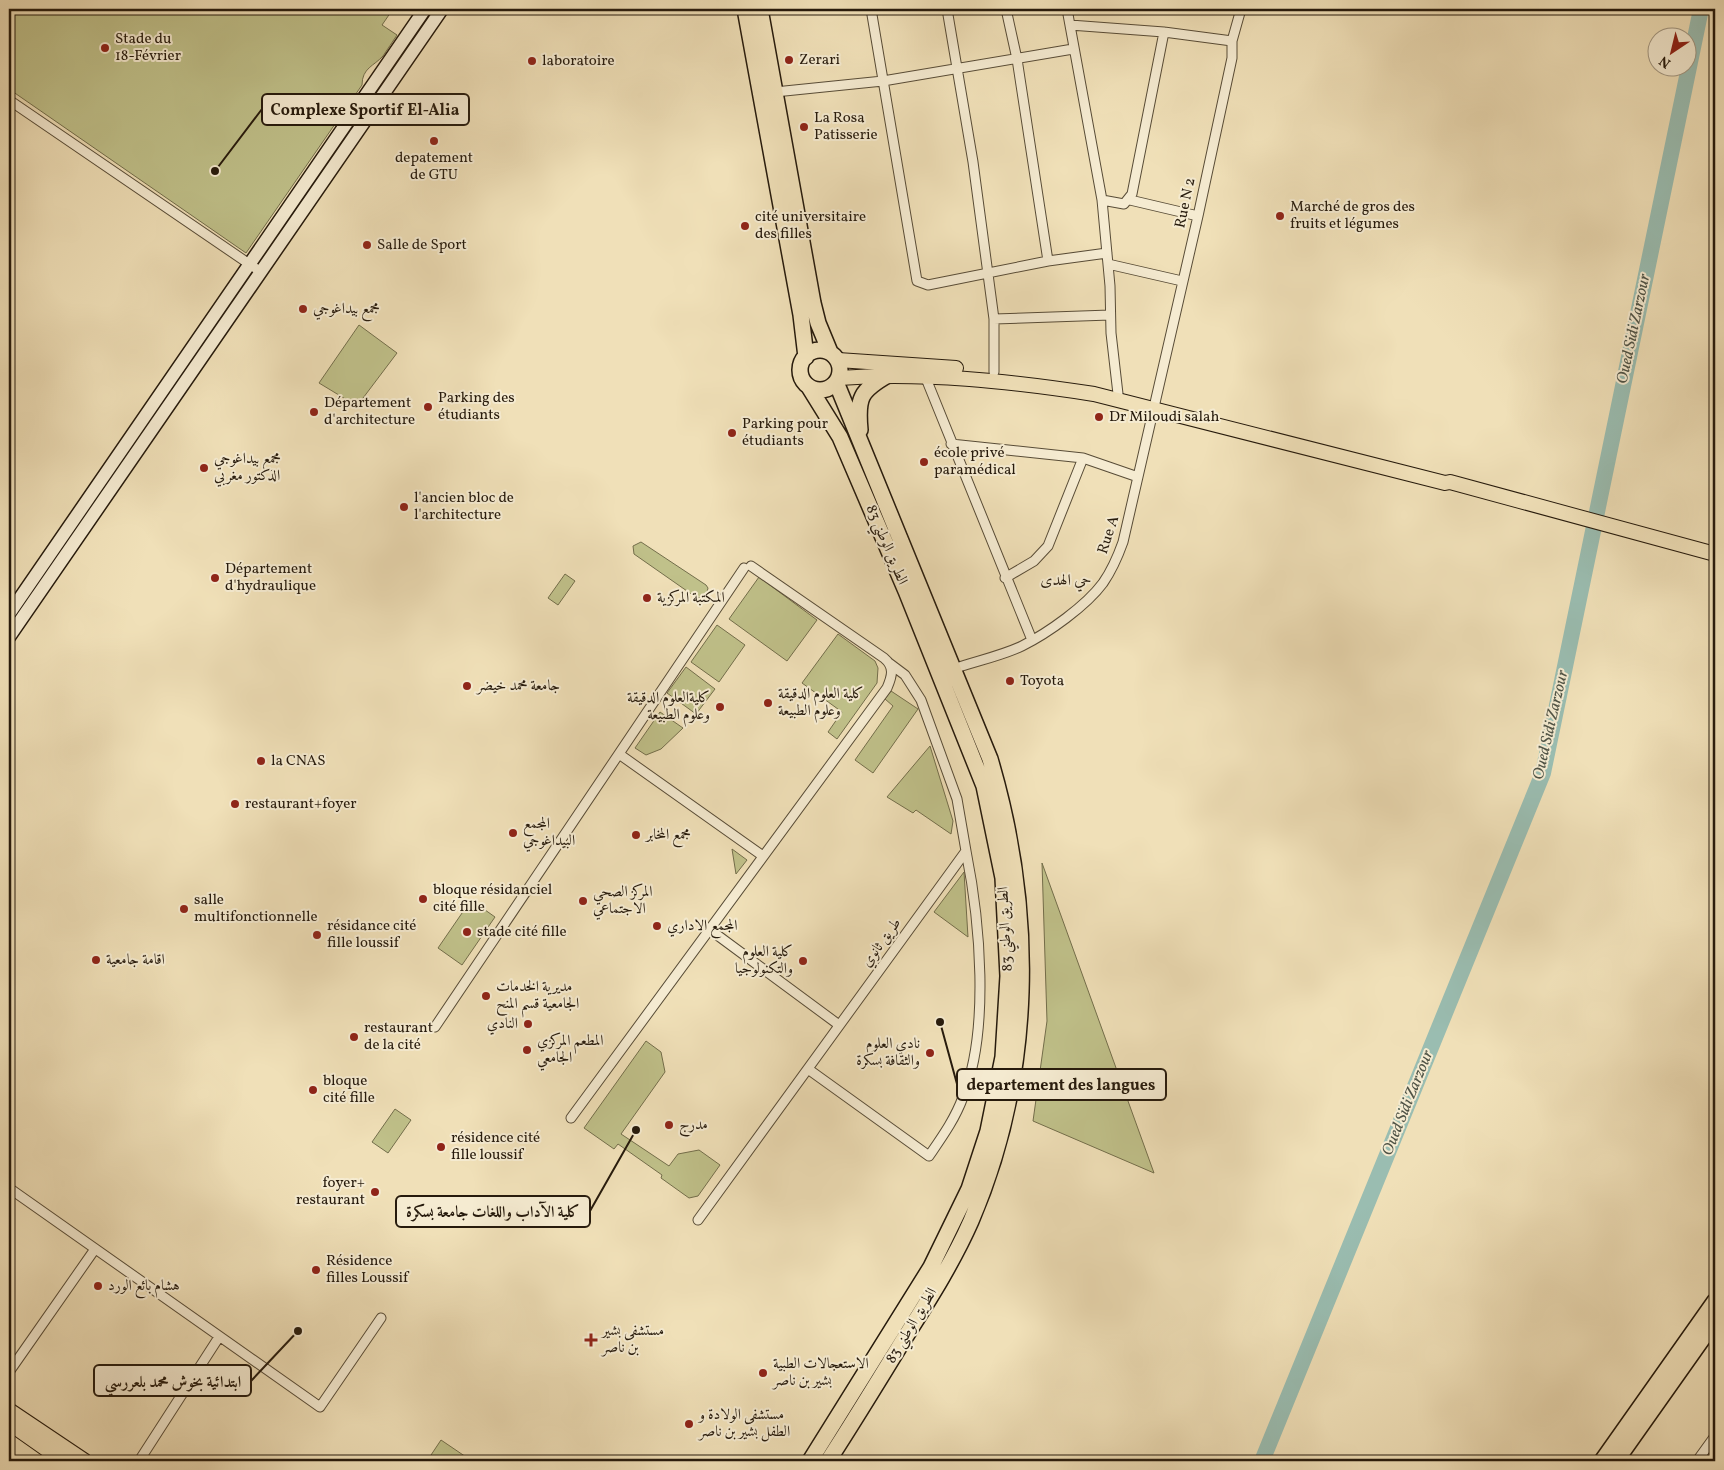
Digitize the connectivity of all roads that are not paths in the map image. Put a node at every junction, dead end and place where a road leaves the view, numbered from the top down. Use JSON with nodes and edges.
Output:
{"nodes":[{"id":1,"x":425,"y":9,"type":"edge"},
{"id":2,"x":442,"y":9,"type":"edge"},
{"id":3,"x":745,"y":9,"type":"edge"},
{"id":4,"x":760,"y":9,"type":"edge"},
{"id":5,"x":870,"y":9,"type":"edge"},
{"id":6,"x":948,"y":9,"type":"edge"},
{"id":7,"x":1006,"y":9,"type":"edge"},
{"id":8,"x":1067,"y":9,"type":"edge"},
{"id":9,"x":1241,"y":9,"type":"edge"},
{"id":10,"x":1070,"y":25,"type":"junction"},
{"id":11,"x":1164,"y":32,"type":"junction"},
{"id":12,"x":1232,"y":41,"type":"junction"},
{"id":13,"x":1073,"y":49,"type":"junction"},
{"id":14,"x":1016,"y":58,"type":"junction"},
{"id":15,"x":958,"y":69,"type":"junction"},
{"id":16,"x":884,"y":81,"type":"junction"},
{"id":17,"x":775,"y":92,"type":"junction"},
{"id":18,"x":9,"y":100,"type":"edge"},
{"id":19,"x":1102,"y":200,"type":"junction"},
{"id":20,"x":1130,"y":200,"type":"junction"},
{"id":21,"x":1198,"y":216,"type":"junction"},
{"id":22,"x":1107,"y":253,"type":"junction"},
{"id":23,"x":1048,"y":261,"type":"junction"},
{"id":24,"x":1108,"y":264,"type":"junction"},
{"id":25,"x":249,"y":265,"type":"junction"},
{"id":26,"x":261,"y":272,"type":"junction"},
{"id":27,"x":988,"y":274,"type":"junction"},
{"id":28,"x":1182,"y":281,"type":"junction"},
{"id":29,"x":1110,"y":315,"type":"junction"},
{"id":30,"x":994,"y":320,"type":"junction"},
{"id":31,"x":834,"y":356,"type":"junction"},
{"id":32,"x":806,"y":357,"type":"junction"},
{"id":33,"x":994,"y":372,"type":"junction"},
{"id":34,"x":888,"y":375,"type":"junction"},
{"id":35,"x":924,"y":376,"type":"junction"},
{"id":36,"x":838,"y":380,"type":"junction"},
{"id":37,"x":809,"y":387,"type":"junction"},
{"id":38,"x":1118,"y":394,"type":"junction"},
{"id":39,"x":1154,"y":406,"type":"junction"},
{"id":40,"x":861,"y":439,"type":"junction"},
{"id":41,"x":951,"y":444,"type":"junction"},
{"id":42,"x":1083,"y":458,"type":"junction"},
{"id":43,"x":1138,"y":477,"type":"junction"},
{"id":44,"x":1715,"y":554,"type":"edge"},
{"id":45,"x":1005,"y":578,"type":"junction"},
{"id":46,"x":9,"y":614,"type":"edge"},
{"id":47,"x":9,"y":637,"type":"edge"},
{"id":48,"x":1032,"y":640,"type":"junction"},
{"id":49,"x":889,"y":663,"type":"junction"},
{"id":50,"x":953,"y":669,"type":"junction"},
{"id":51,"x":619,"y":754,"type":"junction"},
{"id":52,"x":966,"y":851,"type":"junction"},
{"id":53,"x":763,"y":856,"type":"junction"},
{"id":54,"x":709,"y":929,"type":"junction"},
{"id":55,"x":840,"y":1025,"type":"junction"},
{"id":56,"x":435,"y":1027,"type":"dead end"},
{"id":57,"x":808,"y":1069,"type":"junction"},
{"id":58,"x":571,"y":1118,"type":"dead end"},
{"id":59,"x":9,"y":1188,"type":"edge"},
{"id":60,"x":698,"y":1220,"type":"dead end"},
{"id":61,"x":95,"y":1249,"type":"junction"},
{"id":62,"x":1715,"y":1301,"type":"edge"},
{"id":63,"x":381,"y":1318,"type":"dead end"},
{"id":64,"x":1715,"y":1321,"type":"edge"},
{"id":65,"x":219,"y":1337,"type":"junction"},
{"id":66,"x":9,"y":1372,"type":"edge"},
{"id":67,"x":9,"y":1410,"type":"edge"},
{"id":68,"x":9,"y":1423,"type":"edge"},
{"id":69,"x":1715,"y":1436,"type":"edge"},
{"id":70,"x":63,"y":1461,"type":"edge"},
{"id":71,"x":85,"y":1461,"type":"edge"},
{"id":72,"x":139,"y":1461,"type":"edge"},
{"id":73,"x":810,"y":1461,"type":"edge"},
{"id":74,"x":828,"y":1461,"type":"edge"},
{"id":75,"x":1602,"y":1461,"type":"edge"},
{"id":76,"x":1616,"y":1461,"type":"edge"},
{"id":77,"x":1697,"y":1461,"type":"edge"}],
"edges":[{"from":1,"to":25,"type":"main road"},
{"from":2,"to":26,"type":"main road"},
{"from":3,"to":32,"type":"highway"},
{"from":4,"to":17,"type":"highway"},
{"from":5,"to":16,"type":"street"},
{"from":6,"to":15,"type":"street"},
{"from":7,"to":14,"type":"street"},
{"from":8,"to":10,"type":"street"},
{"from":9,"to":12,"type":"street","name":"Rue N 2"},
{"from":10,"to":11,"type":"street"},
{"from":10,"to":13,"type":"street"},
{"from":11,"to":12,"type":"street"},
{"from":11,"to":20,"type":"street"},
{"from":12,"to":21,"type":"street","name":"Rue N 2"},
{"from":13,"to":14,"type":"street"},
{"from":13,"to":19,"type":"street"},
{"from":14,"to":15,"type":"street"},
{"from":14,"to":23,"type":"street"},
{"from":15,"to":16,"type":"street"},
{"from":15,"to":27,"type":"street"},
{"from":16,"to":17,"type":"street"},
{"from":16,"to":27,"type":"street"},
{"from":17,"to":31,"type":"highway"},
{"from":18,"to":25,"type":"street"},
{"from":19,"to":20,"type":"street"},
{"from":19,"to":22,"type":"street"},
{"from":20,"to":21,"type":"street"},
{"from":21,"to":28,"type":"street","name":"Rue N 2"},
{"from":22,"to":23,"type":"street"},
{"from":22,"to":24,"type":"street"},
{"from":23,"to":27,"type":"street"},
{"from":24,"to":28,"type":"street"},
{"from":24,"to":29,"type":"street"},
{"from":25,"to":26,"type":"street"},
{"from":25,"to":46,"type":"main road"},
{"from":26,"to":47,"type":"main road"},
{"from":27,"to":30,"type":"street"},
{"from":28,"to":39,"type":"street","name":"Rue N 2"},
{"from":29,"to":30,"type":"street"},
{"from":29,"to":38,"type":"street"},
{"from":30,"to":33,"type":"street"},
{"from":31,"to":32,"type":"highway"},
{"from":31,"to":33,"type":"main road"},
{"from":31,"to":36,"type":"highway"},
{"from":32,"to":37,"type":"highway"},
{"from":33,"to":38,"type":"main road"},
{"from":34,"to":35,"type":"main road"},
{"from":34,"to":36,"type":"main road"},
{"from":34,"to":40,"type":"highway"},
{"from":35,"to":39,"type":"main road"},
{"from":35,"to":41,"type":"street"},
{"from":36,"to":37,"type":"highway"},
{"from":36,"to":40,"type":"highway","name":"الطريق الوطني 83"},
{"from":37,"to":73,"type":"highway","name":"الطريق الوطني 83"},
{"from":38,"to":39,"type":"main road"},
{"from":39,"to":43,"type":"street","name":"Rue A"},
{"from":39,"to":44,"type":"main road"},
{"from":40,"to":50,"type":"highway","name":"الطريق الوطني 83"},
{"from":41,"to":42,"type":"street"},
{"from":41,"to":45,"type":"street"},
{"from":42,"to":43,"type":"street"},
{"from":42,"to":45,"type":"street"},
{"from":43,"to":48,"type":"street","name":"Rue A"},
{"from":45,"to":48,"type":"street"},
{"from":48,"to":50,"type":"street","name":"Rue A"},
{"from":49,"to":51,"type":"street"},
{"from":49,"to":52,"type":"street"},
{"from":49,"to":53,"type":"street"},
{"from":50,"to":74,"type":"highway","name":"الطريق الوطني 83"},
{"from":51,"to":53,"type":"street"},
{"from":51,"to":56,"type":"street"},
{"from":52,"to":55,"type":"street","name":"طريق ثانوي"},
{"from":52,"to":57,"type":"street"},
{"from":53,"to":54,"type":"street"},
{"from":54,"to":55,"type":"street"},
{"from":54,"to":58,"type":"street"},
{"from":55,"to":57,"type":"street","name":"طريق ثانوي"},
{"from":57,"to":60,"type":"street","name":"طريق ثانوي"},
{"from":59,"to":61,"type":"street"},
{"from":61,"to":65,"type":"street"},
{"from":61,"to":66,"type":"street"},
{"from":62,"to":75,"type":"highway"},
{"from":63,"to":65,"type":"street"},
{"from":64,"to":76,"type":"highway"},
{"from":65,"to":72,"type":"street"},
{"from":67,"to":71,"type":"main road"},
{"from":68,"to":70,"type":"main road"},
{"from":69,"to":77,"type":"street"}]}
